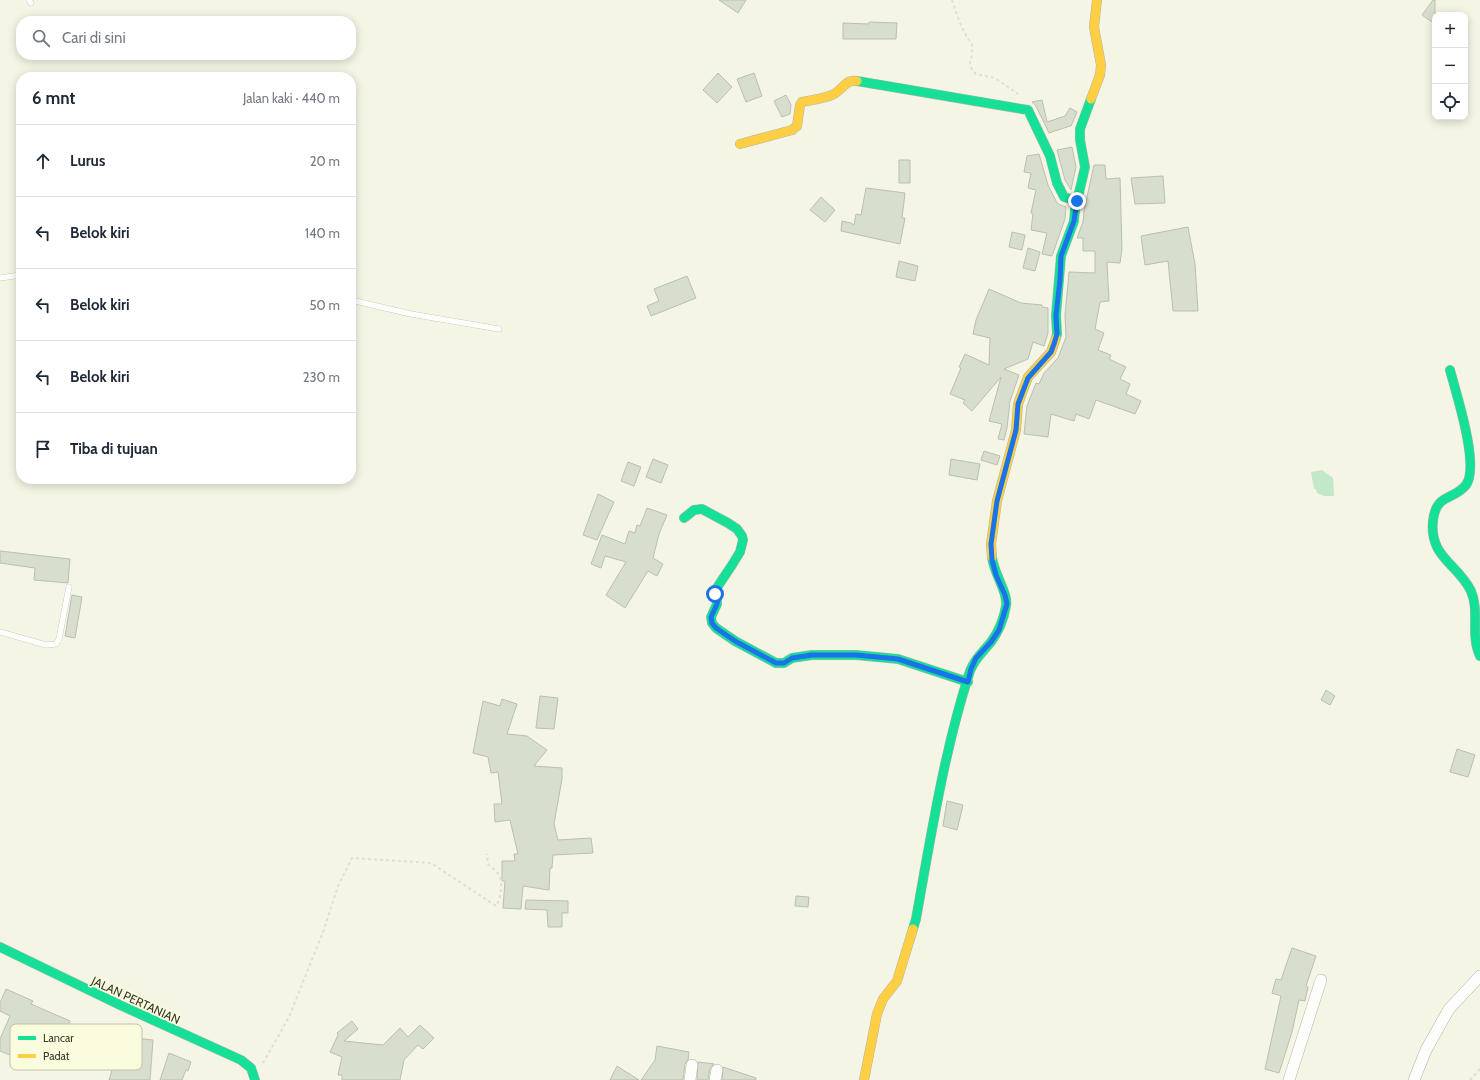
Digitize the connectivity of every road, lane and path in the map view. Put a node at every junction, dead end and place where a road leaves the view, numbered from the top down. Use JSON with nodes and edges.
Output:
{"nodes":[{"id":1,"x":952,"y":0,"type":"edge"},
{"id":2,"x":1097,"y":0,"type":"edge"},
{"id":3,"x":1024,"y":109,"type":"junction"},
{"id":4,"x":740,"y":144,"type":"dead end"},
{"id":5,"x":1077,"y":201,"type":"junction"},
{"id":6,"x":16,"y":276,"type":"edge"},
{"id":7,"x":0,"y":278,"type":"edge"},
{"id":8,"x":356,"y":301,"type":"edge"},
{"id":9,"x":499,"y":329,"type":"dead end"},
{"id":10,"x":1450,"y":370,"type":"dead end"},
{"id":11,"x":684,"y":518,"type":"dead end"},
{"id":12,"x":68,"y":587,"type":"dead end"},
{"id":13,"x":0,"y":632,"type":"edge"},
{"id":14,"x":1480,"y":656,"type":"edge"},
{"id":15,"x":968,"y":682,"type":"junction"},
{"id":16,"x":487,"y":854,"type":"dead end"},
{"id":17,"x":0,"y":947,"type":"edge"},
{"id":18,"x":1480,"y":976,"type":"edge"},
{"id":19,"x":1321,"y":980,"type":"dead end"},
{"id":20,"x":692,"y":1065,"type":"dead end"},
{"id":21,"x":1480,"y":1068,"type":"edge"},
{"id":22,"x":254,"y":1079,"type":"edge"},
{"id":23,"x":690,"y":1080,"type":"edge"},
{"id":24,"x":864,"y":1080,"type":"edge"},
{"id":25,"x":1289,"y":1080,"type":"edge"},
{"id":26,"x":1414,"y":1080,"type":"edge"},
{"id":27,"x":1470,"y":1080,"type":"edge"}],
"edges":[{"from":1,"to":3,"type":"path"},
{"from":2,"to":5,"type":"street"},
{"from":3,"to":4,"type":"street"},
{"from":3,"to":5,"type":"street"},
{"from":5,"to":15,"type":"street"},
{"from":6,"to":7,"type":"lane"},
{"from":8,"to":9,"type":"lane"},
{"from":10,"to":14,"type":"street"},
{"from":11,"to":15,"type":"street"},
{"from":12,"to":13,"type":"lane"},
{"from":15,"to":24,"type":"street"},
{"from":16,"to":22,"type":"path"},
{"from":17,"to":22,"type":"street","name":"JALAN PERTANIAN"},
{"from":18,"to":26,"type":"street"},
{"from":19,"to":25,"type":"street"},
{"from":20,"to":23,"type":"street"},
{"from":21,"to":27,"type":"path"}]}
